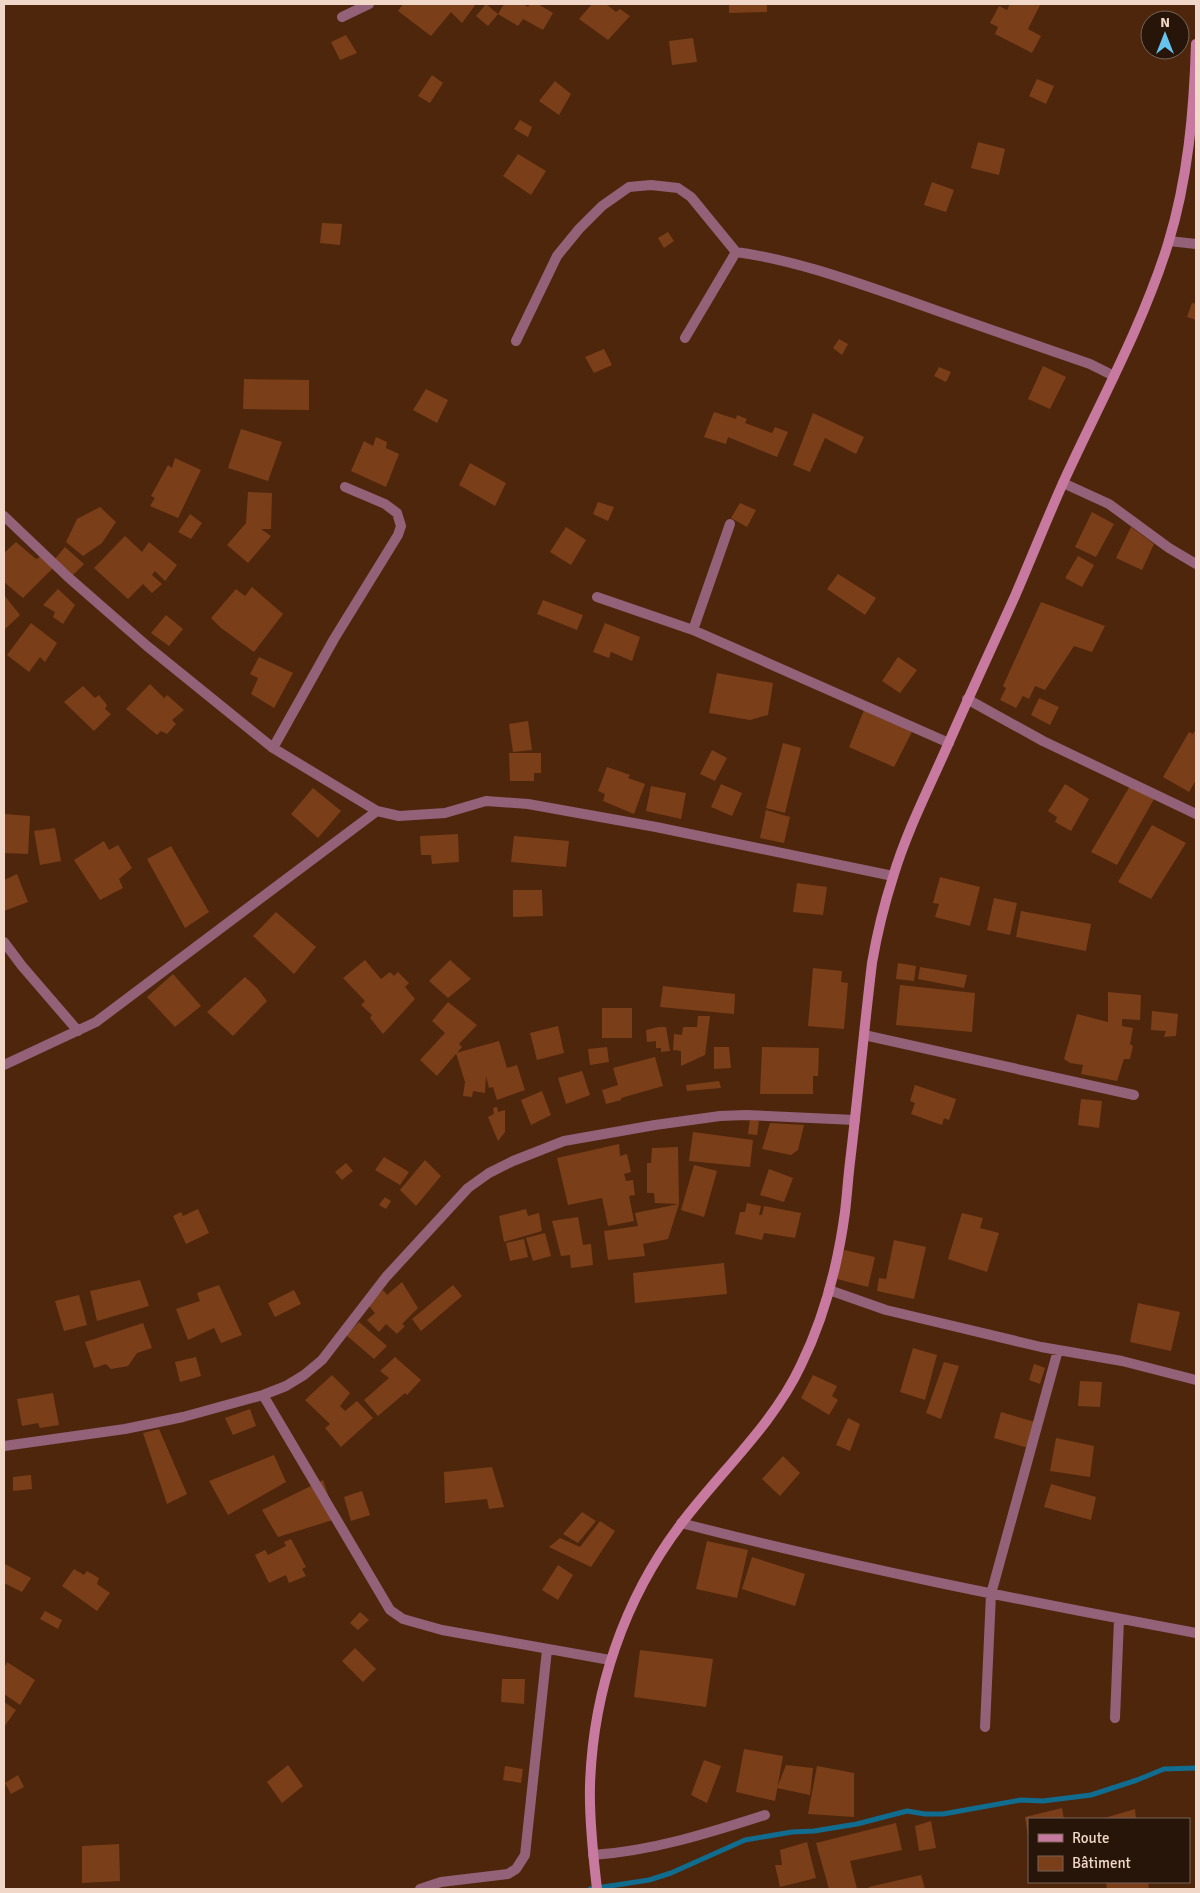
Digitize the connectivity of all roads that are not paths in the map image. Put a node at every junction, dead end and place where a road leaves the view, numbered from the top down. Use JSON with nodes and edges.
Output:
{"nodes":[{"id":1,"x":369,"y":4,"type":"edge"},
{"id":2,"x":342,"y":17,"type":"dead end"},
{"id":3,"x":1196,"y":44,"type":"edge"},
{"id":4,"x":1168,"y":242,"type":"junction"},
{"id":5,"x":1196,"y":244,"type":"edge"},
{"id":6,"x":736,"y":252,"type":"junction"},
{"id":7,"x":684,"y":338,"type":"dead end"},
{"id":8,"x":516,"y":341,"type":"dead end"},
{"id":9,"x":1114,"y":376,"type":"junction"},
{"id":10,"x":1063,"y":483,"type":"junction"},
{"id":11,"x":345,"y":487,"type":"dead end"},
{"id":12,"x":4,"y":516,"type":"edge"},
{"id":13,"x":730,"y":524,"type":"dead end"},
{"id":14,"x":1196,"y":564,"type":"edge"},
{"id":15,"x":597,"y":597,"type":"dead end"},
{"id":16,"x":693,"y":630,"type":"junction"},
{"id":17,"x":967,"y":699,"type":"junction"},
{"id":18,"x":949,"y":742,"type":"junction"},
{"id":19,"x":273,"y":748,"type":"junction"},
{"id":20,"x":377,"y":811,"type":"junction"},
{"id":21,"x":1196,"y":814,"type":"edge"},
{"id":22,"x":893,"y":876,"type":"junction"},
{"id":23,"x":4,"y":942,"type":"edge"},
{"id":24,"x":78,"y":1031,"type":"junction"},
{"id":25,"x":864,"y":1035,"type":"junction"},
{"id":26,"x":4,"y":1065,"type":"edge"},
{"id":27,"x":1134,"y":1095,"type":"dead end"},
{"id":28,"x":855,"y":1120,"type":"junction"},
{"id":29,"x":829,"y":1290,"type":"junction"},
{"id":30,"x":1058,"y":1350,"type":"junction"},
{"id":31,"x":1196,"y":1380,"type":"edge"},
{"id":32,"x":263,"y":1395,"type":"junction"},
{"id":33,"x":4,"y":1446,"type":"edge"},
{"id":34,"x":681,"y":1523,"type":"junction"},
{"id":35,"x":991,"y":1594,"type":"junction"},
{"id":36,"x":1119,"y":1619,"type":"junction"},
{"id":37,"x":1196,"y":1633,"type":"edge"},
{"id":38,"x":546,"y":1650,"type":"junction"},
{"id":39,"x":610,"y":1660,"type":"junction"},
{"id":40,"x":1114,"y":1718,"type":"dead end"},
{"id":41,"x":985,"y":1727,"type":"dead end"},
{"id":42,"x":765,"y":1815,"type":"dead end"},
{"id":43,"x":593,"y":1855,"type":"junction"},
{"id":44,"x":420,"y":1889,"type":"edge"},
{"id":45,"x":597,"y":1889,"type":"edge"}],
"edges":[{"from":1,"to":2,"type":"street"},
{"from":3,"to":4,"type":"street"},
{"from":4,"to":5,"type":"street"},
{"from":4,"to":9,"type":"street"},
{"from":6,"to":7,"type":"street"},
{"from":6,"to":8,"type":"street"},
{"from":6,"to":9,"type":"street"},
{"from":9,"to":10,"type":"street"},
{"from":10,"to":14,"type":"street"},
{"from":10,"to":17,"type":"street"},
{"from":11,"to":19,"type":"street"},
{"from":12,"to":19,"type":"street"},
{"from":13,"to":16,"type":"street"},
{"from":15,"to":16,"type":"street"},
{"from":16,"to":18,"type":"street"},
{"from":17,"to":18,"type":"street"},
{"from":17,"to":21,"type":"street"},
{"from":18,"to":22,"type":"street"},
{"from":19,"to":20,"type":"street"},
{"from":20,"to":22,"type":"street"},
{"from":20,"to":24,"type":"street"},
{"from":22,"to":25,"type":"street"},
{"from":23,"to":24,"type":"street"},
{"from":24,"to":26,"type":"street"},
{"from":25,"to":27,"type":"street"},
{"from":25,"to":28,"type":"street"},
{"from":28,"to":29,"type":"street"},
{"from":28,"to":32,"type":"street"},
{"from":29,"to":30,"type":"street"},
{"from":29,"to":34,"type":"street"},
{"from":30,"to":31,"type":"street"},
{"from":30,"to":35,"type":"street"},
{"from":32,"to":33,"type":"street"},
{"from":32,"to":38,"type":"street"},
{"from":34,"to":35,"type":"street"},
{"from":34,"to":39,"type":"street"},
{"from":35,"to":36,"type":"street"},
{"from":35,"to":41,"type":"street"},
{"from":36,"to":37,"type":"street"},
{"from":36,"to":40,"type":"street"},
{"from":38,"to":39,"type":"street"},
{"from":38,"to":44,"type":"street"},
{"from":39,"to":43,"type":"street"},
{"from":42,"to":43,"type":"street"},
{"from":43,"to":45,"type":"street"}]}
